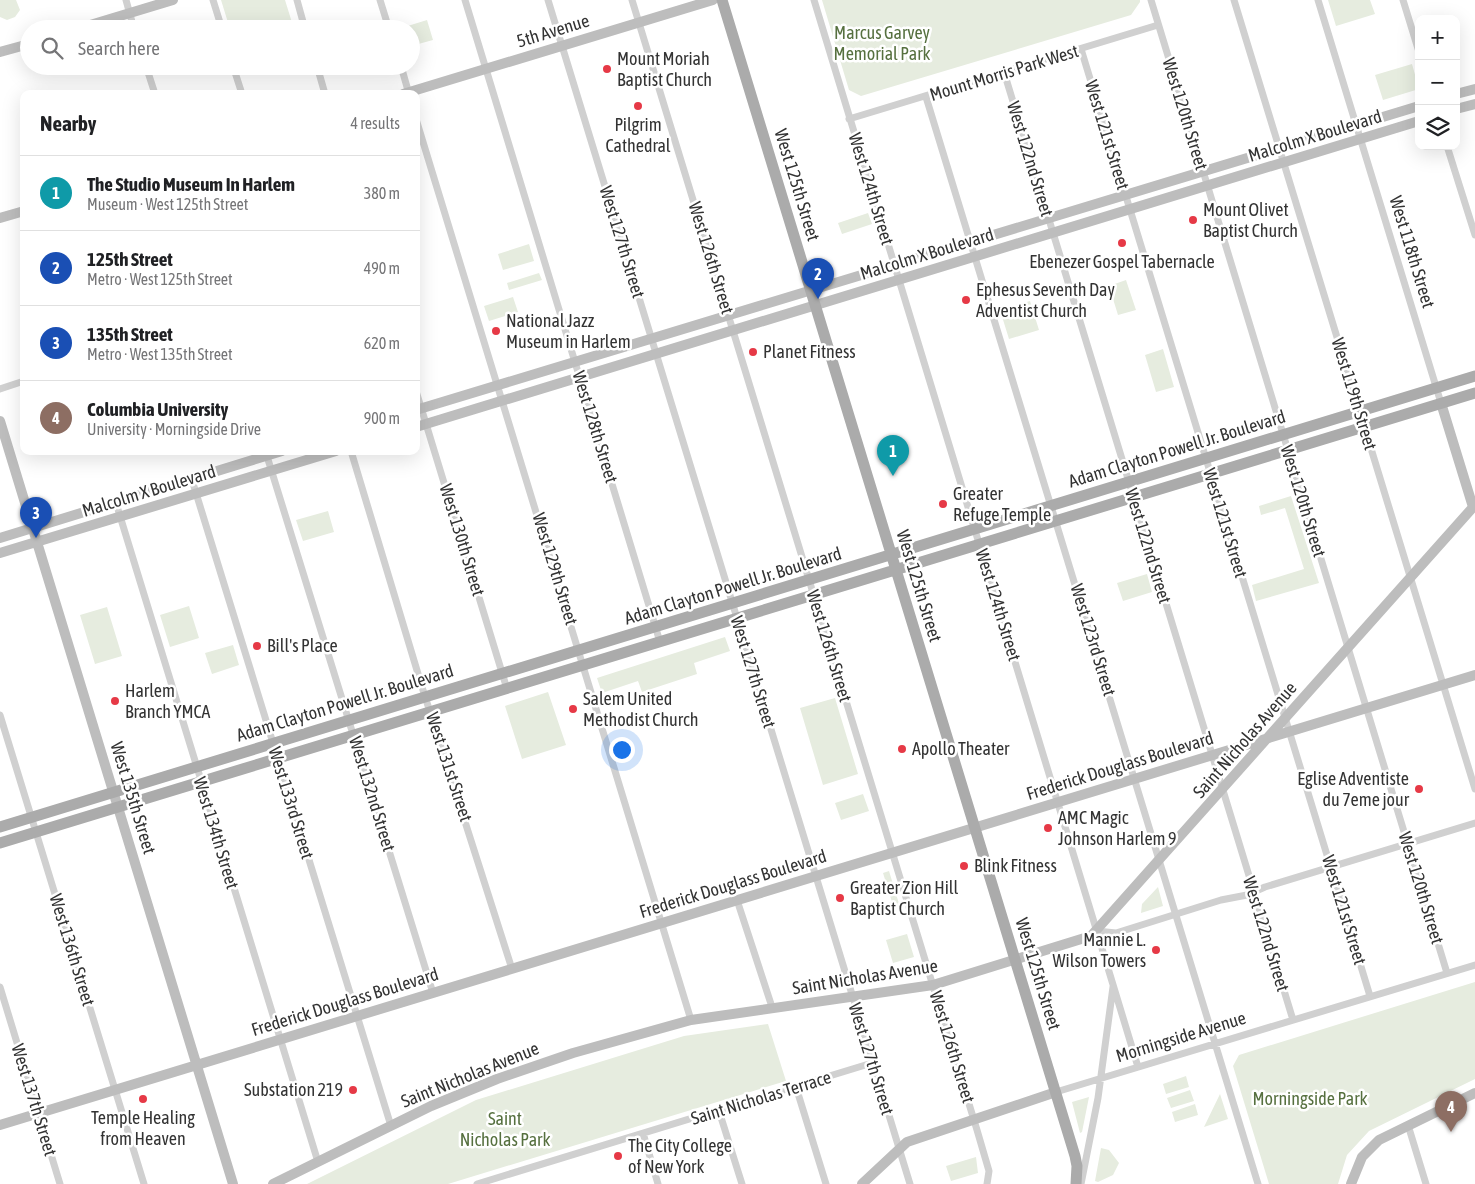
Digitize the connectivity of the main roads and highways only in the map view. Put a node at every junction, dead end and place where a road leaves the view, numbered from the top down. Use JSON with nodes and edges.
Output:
{"nodes":[{"id":1,"x":173,"y":0,"type":"edge"},
{"id":2,"x":713,"y":0,"type":"edge"},
{"id":3,"x":722,"y":0,"type":"edge"},
{"id":4,"x":107,"y":20,"type":"edge"},
{"id":5,"x":20,"y":46,"type":"edge"},
{"id":6,"x":0,"y":52,"type":"edge"},
{"id":7,"x":1475,"y":89,"type":"edge"},
{"id":8,"x":416,"y":90,"type":"edge"},
{"id":9,"x":1460,"y":93,"type":"edge"},
{"id":10,"x":1475,"y":104,"type":"edge"},
{"id":11,"x":1415,"y":107,"type":"edge"},
{"id":12,"x":1460,"y":109,"type":"edge"},
{"id":13,"x":1415,"y":122,"type":"edge"},
{"id":14,"x":20,"y":212,"type":"edge"},
{"id":15,"x":0,"y":218,"type":"edge"},
{"id":16,"x":810,"y":291,"type":"junction"},
{"id":17,"x":815,"y":305,"type":"junction"},
{"id":18,"x":1475,"y":376,"type":"edge"},
{"id":19,"x":1475,"y":393,"type":"edge"},
{"id":20,"x":1441,"y":403,"type":"junction"},
{"id":21,"x":420,"y":409,"type":"edge"},
{"id":22,"x":0,"y":421,"type":"edge"},
{"id":23,"x":421,"y":425,"type":"edge"},
{"id":24,"x":263,"y":455,"type":"edge"},
{"id":25,"x":323,"y":455,"type":"edge"},
{"id":26,"x":1474,"y":509,"type":"edge"},
{"id":27,"x":33,"y":528,"type":"junction"},
{"id":28,"x":0,"y":538,"type":"edge"},
{"id":29,"x":37,"y":542,"type":"junction"},
{"id":30,"x":0,"y":553,"type":"edge"},
{"id":31,"x":891,"y":555,"type":"junction"},
{"id":32,"x":896,"y":570,"type":"junction"},
{"id":33,"x":1475,"y":675,"type":"edge"},
{"id":34,"x":1269,"y":738,"type":"junction"},
{"id":35,"x":114,"y":792,"type":"junction"},
{"id":36,"x":118,"y":807,"type":"junction"},
{"id":37,"x":0,"y":827,"type":"edge"},
{"id":38,"x":975,"y":828,"type":"junction"},
{"id":39,"x":0,"y":843,"type":"edge"},
{"id":40,"x":1015,"y":960,"type":"junction"},
{"id":41,"x":197,"y":1065,"type":"junction"},
{"id":42,"x":1056,"y":1092,"type":"junction"},
{"id":43,"x":1475,"y":1094,"type":"edge"},
{"id":44,"x":0,"y":1125,"type":"edge"},
{"id":45,"x":233,"y":1184,"type":"edge"},
{"id":46,"x":273,"y":1184,"type":"edge"},
{"id":47,"x":862,"y":1184,"type":"edge"},
{"id":48,"x":1076,"y":1184,"type":"edge"},
{"id":49,"x":1352,"y":1184,"type":"edge"}],
"edges":[{"from":1,"to":4,"type":"main road"},
{"from":2,"to":8,"type":"main road","name":"5th Avenue"},
{"from":3,"to":16,"type":"main road","name":"West 125th Street"},
{"from":5,"to":6,"type":"main road"},
{"from":7,"to":9,"type":"main road"},
{"from":10,"to":12,"type":"main road"},
{"from":11,"to":16,"type":"main road","name":"Malcolm X Boulevard"},
{"from":13,"to":17,"type":"main road","name":"Malcolm X Boulevard"},
{"from":14,"to":15,"type":"main road"},
{"from":16,"to":17,"type":"main road","name":"West 125th Street"},
{"from":16,"to":21,"type":"main road","name":"Malcolm X Boulevard"},
{"from":17,"to":23,"type":"main road","name":"Malcolm X Boulevard"},
{"from":17,"to":31,"type":"main road","name":"West 125th Street"},
{"from":18,"to":31,"type":"main road","name":"Adam Clayton Powell Jr. Boulevard"},
{"from":19,"to":20,"type":"main road","name":"Adam Clayton Powell Jr. Boulevard"},
{"from":20,"to":26,"type":"main road","name":"West 118th Street"},
{"from":20,"to":32,"type":"main road","name":"Adam Clayton Powell Jr. Boulevard"},
{"from":22,"to":27,"type":"main road","name":"West 135th Street"},
{"from":24,"to":27,"type":"main road","name":"Malcolm X Boulevard"},
{"from":25,"to":29,"type":"main road","name":"Malcolm X Boulevard"},
{"from":26,"to":34,"type":"main road","name":"Saint Nicholas Avenue"},
{"from":27,"to":28,"type":"main road","name":"Malcolm X Boulevard"},
{"from":27,"to":29,"type":"main road","name":"West 135th Street"},
{"from":29,"to":30,"type":"main road","name":"Malcolm X Boulevard"},
{"from":29,"to":35,"type":"main road","name":"West 135th Street"},
{"from":31,"to":32,"type":"main road","name":"West 125th Street"},
{"from":31,"to":35,"type":"main road","name":"Adam Clayton Powell Jr. Boulevard"},
{"from":32,"to":36,"type":"main road","name":"Adam Clayton Powell Jr. Boulevard"},
{"from":32,"to":38,"type":"main road","name":"West 125th Street"},
{"from":33,"to":34,"type":"main road","name":"Frederick Douglass Boulevard"},
{"from":34,"to":38,"type":"main road","name":"Frederick Douglass Boulevard"},
{"from":34,"to":40,"type":"main road","name":"Saint Nicholas Avenue"},
{"from":35,"to":36,"type":"main road","name":"West 135th Street"},
{"from":35,"to":37,"type":"main road","name":"Adam Clayton Powell Jr. Boulevard"},
{"from":36,"to":39,"type":"main road","name":"Adam Clayton Powell Jr. Boulevard"},
{"from":36,"to":41,"type":"main road","name":"West 135th Street"},
{"from":38,"to":40,"type":"main road","name":"West 125th Street"},
{"from":38,"to":41,"type":"main road","name":"Frederick Douglass Boulevard"},
{"from":40,"to":42,"type":"main road","name":"West 125th Street"},
{"from":40,"to":46,"type":"main road","name":"Saint Nicholas Avenue"},
{"from":41,"to":44,"type":"main road","name":"Frederick Douglass Boulevard"},
{"from":41,"to":45,"type":"main road","name":"West 135th Street"},
{"from":42,"to":47,"type":"main road","name":"Morningside Avenue"},
{"from":42,"to":48,"type":"main road","name":"West 125th Street"},
{"from":43,"to":49,"type":"main road"}]}
